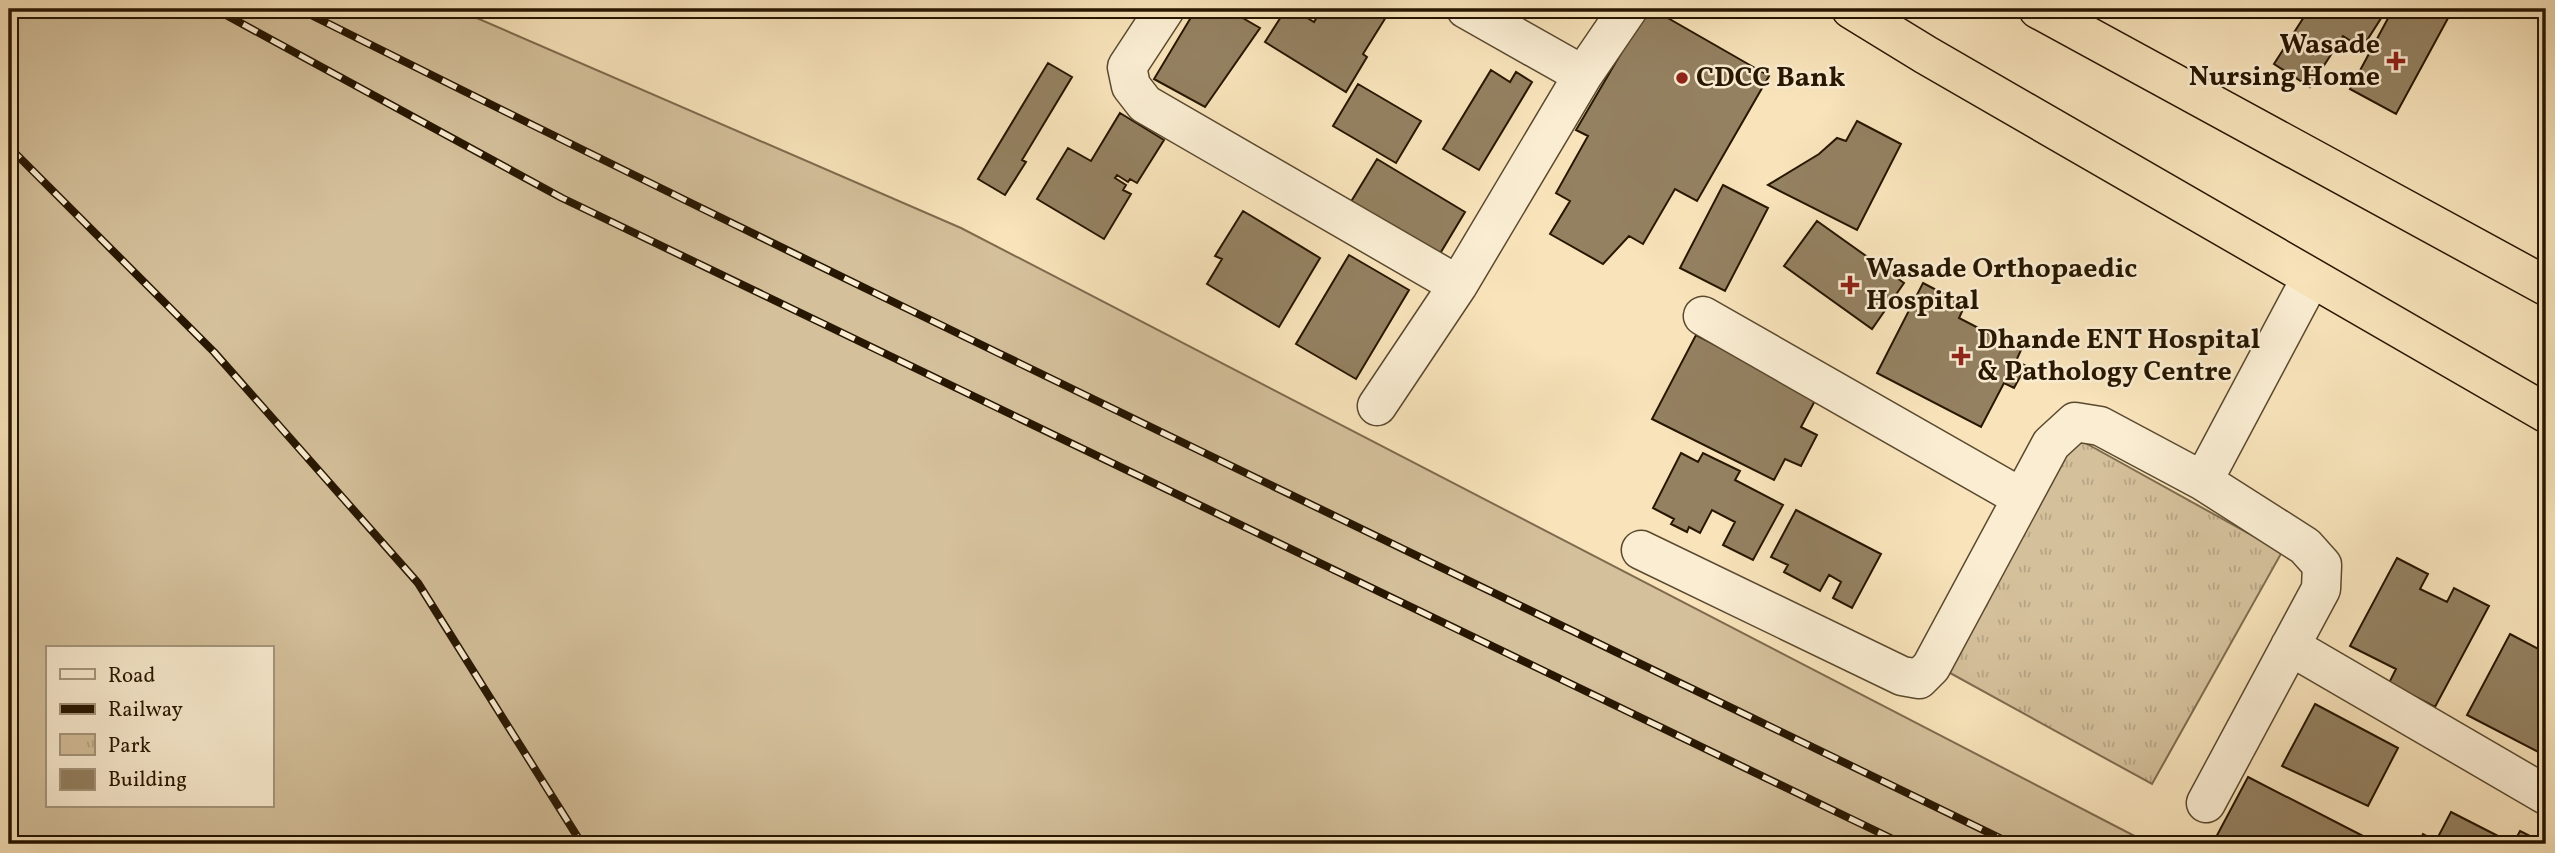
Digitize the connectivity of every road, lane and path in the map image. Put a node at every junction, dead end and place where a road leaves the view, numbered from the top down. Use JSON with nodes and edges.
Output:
{"nodes":[{"id":1,"x":1165,"y":9,"type":"edge"},
{"id":2,"x":1466,"y":9,"type":"edge"},
{"id":3,"x":1628,"y":9,"type":"edge"},
{"id":4,"x":1851,"y":9,"type":"edge"},
{"id":5,"x":2038,"y":9,"type":"edge"},
{"id":6,"x":1583,"y":75,"type":"junction"},
{"id":7,"x":2311,"y":278,"type":"junction"},
{"id":8,"x":1458,"y":285,"type":"junction"},
{"id":9,"x":2546,"y":286,"type":"edge"},
{"id":10,"x":1703,"y":316,"type":"dead end"},
{"id":11,"x":1377,"y":406,"type":"dead end"},
{"id":12,"x":2546,"y":413,"type":"edge"},
{"id":13,"x":2203,"y":481,"type":"junction"},
{"id":14,"x":2022,"y":498,"type":"junction"},
{"id":15,"x":1641,"y":550,"type":"dead end"},
{"id":16,"x":2290,"y":646,"type":"junction"},
{"id":17,"x":2546,"y":795,"type":"edge"},
{"id":18,"x":2206,"y":803,"type":"dead end"}],
"edges":[{"from":1,"to":8,"type":"street"},
{"from":2,"to":6,"type":"street"},
{"from":3,"to":6,"type":"street"},
{"from":4,"to":7,"type":"highway"},
{"from":5,"to":9,"type":"highway"},
{"from":6,"to":8,"type":"street"},
{"from":7,"to":12,"type":"highway"},
{"from":7,"to":13,"type":"street"},
{"from":8,"to":11,"type":"street"},
{"from":10,"to":14,"type":"street"},
{"from":13,"to":14,"type":"street"},
{"from":13,"to":16,"type":"street"},
{"from":14,"to":15,"type":"street"},
{"from":16,"to":17,"type":"street"},
{"from":16,"to":18,"type":"street"}]}
